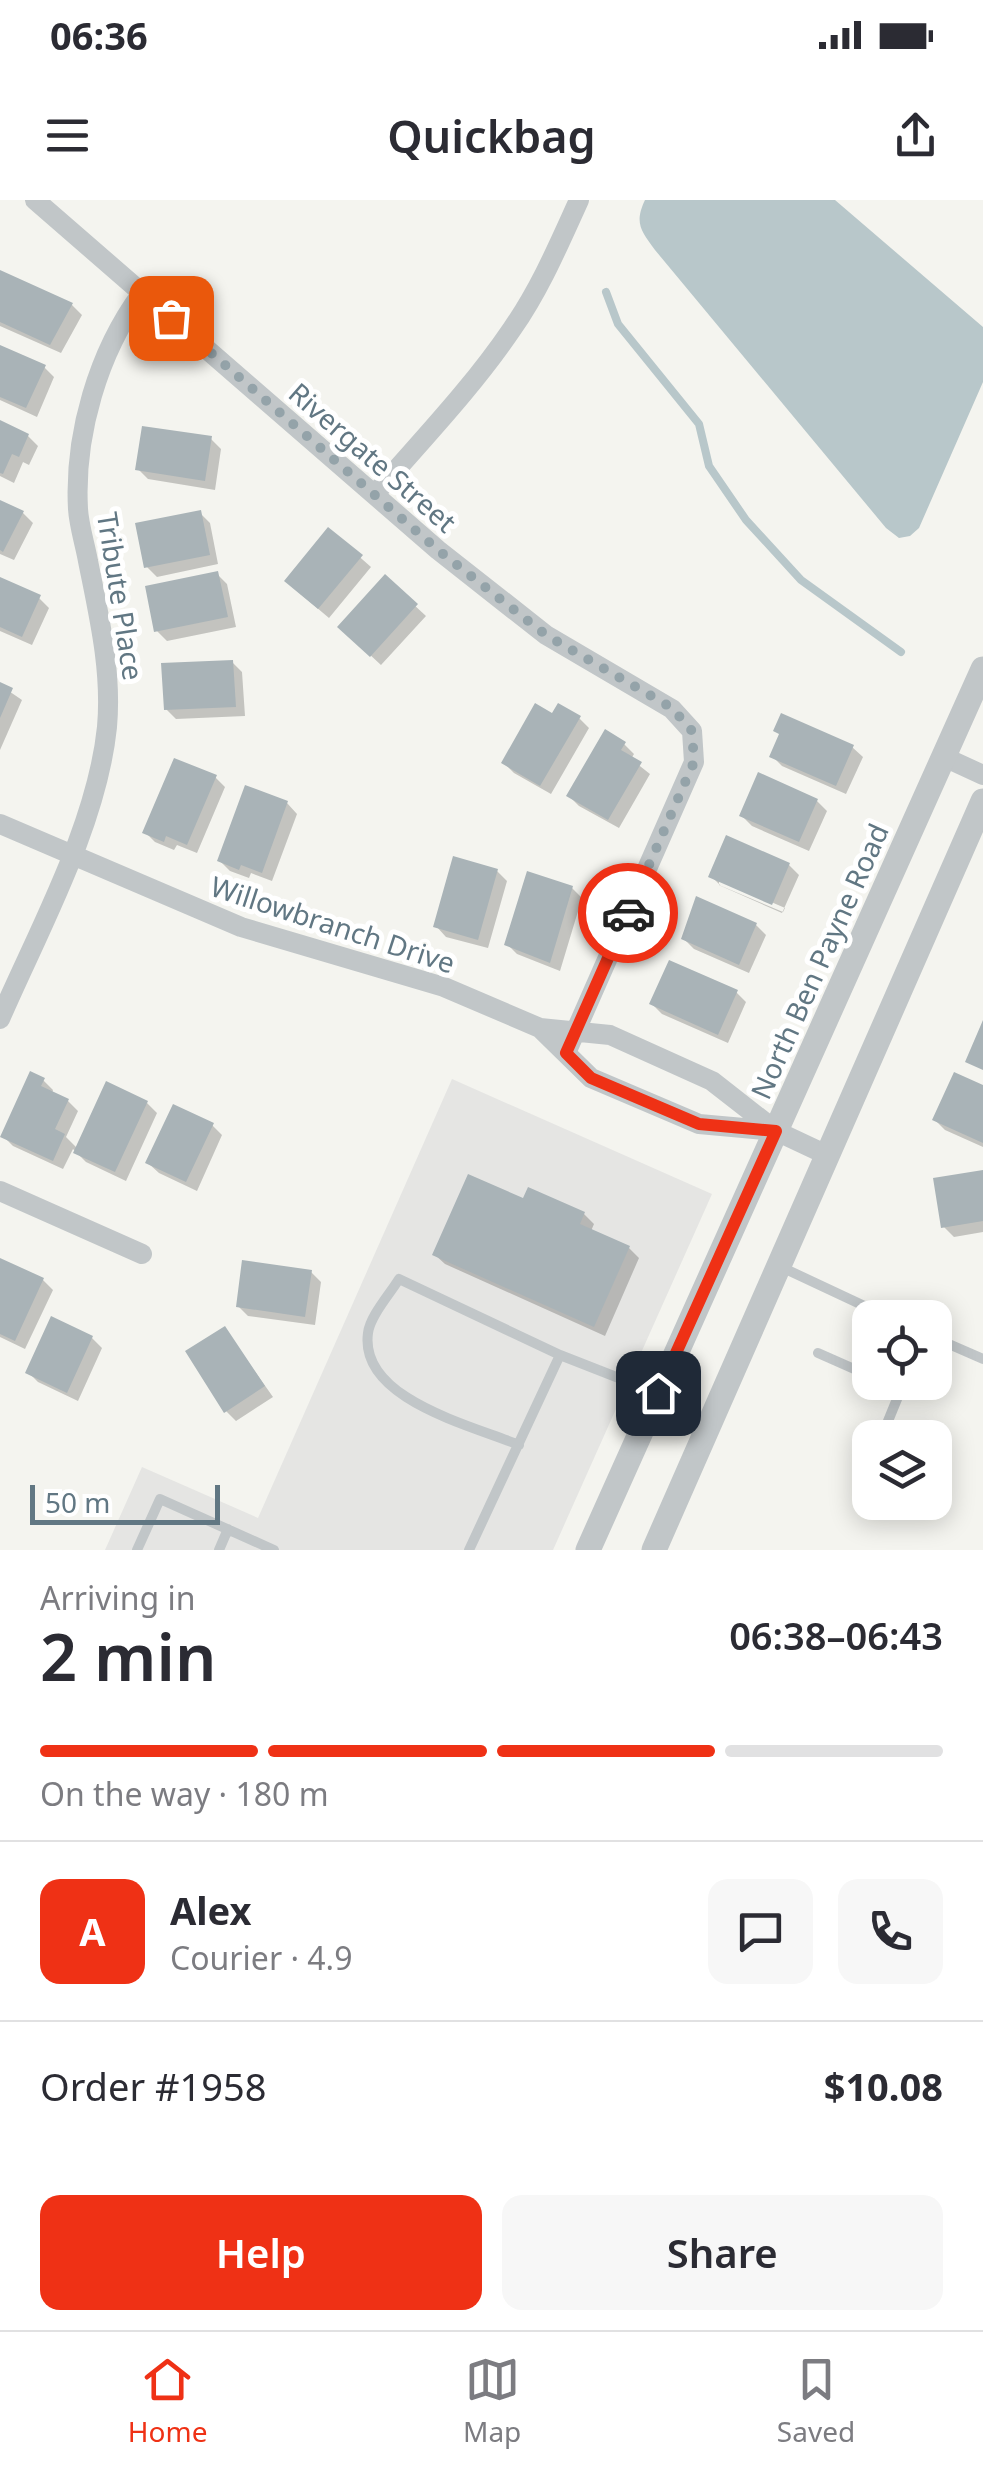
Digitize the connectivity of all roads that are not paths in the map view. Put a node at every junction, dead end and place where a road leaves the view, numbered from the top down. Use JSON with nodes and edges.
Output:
{"nodes":[{"id":1,"x":34,"y":200,"type":"edge"},
{"id":2,"x":579,"y":200,"type":"edge"},
{"id":3,"x":142,"y":293,"type":"junction"},
{"id":4,"x":375,"y":494,"type":"junction"},
{"id":5,"x":983,"y":669,"type":"edge"},
{"id":6,"x":944,"y":757,"type":"junction"},
{"id":7,"x":983,"y":776,"type":"edge"},
{"id":8,"x":983,"y":801,"type":"edge"},
{"id":9,"x":0,"y":824,"type":"edge"},
{"id":10,"x":72,"y":854,"type":"junction"},
{"id":11,"x":0,"y":1020,"type":"edge"},
{"id":12,"x":540,"y":1028,"type":"junction"},
{"id":13,"x":576,"y":1032,"type":"junction"},
{"id":14,"x":566,"y":1053,"type":"junction"},
{"id":15,"x":776,"y":1131,"type":"junction"},
{"id":16,"x":827,"y":1155,"type":"junction"},
{"id":17,"x":0,"y":1191,"type":"edge"},
{"id":18,"x":142,"y":1254,"type":"dead end"},
{"id":19,"x":778,"y":1266,"type":"junction"},
{"id":20,"x":852,"y":1300,"type":"edge"},
{"id":21,"x":952,"y":1345,"type":"edge"},
{"id":22,"x":818,"y":1353,"type":"dead end"},
{"id":23,"x":560,"y":1355,"type":"junction"},
{"id":24,"x":983,"y":1359,"type":"edge"},
{"id":25,"x":852,"y":1368,"type":"edge"},
{"id":26,"x":658,"y":1393,"type":"junction"},
{"id":27,"x":519,"y":1445,"type":"junction"},
{"id":28,"x":228,"y":1530,"type":"junction"},
{"id":29,"x":137,"y":1550,"type":"edge"},
{"id":30,"x":219,"y":1550,"type":"edge"},
{"id":31,"x":274,"y":1550,"type":"edge"},
{"id":32,"x":469,"y":1550,"type":"edge"},
{"id":33,"x":588,"y":1550,"type":"edge"},
{"id":34,"x":654,"y":1550,"type":"edge"}],
"edges":[{"from":1,"to":3,"type":"street","name":"Rivergate Street"},
{"from":2,"to":4,"type":"street"},
{"from":3,"to":4,"type":"street","name":"Rivergate Street"},
{"from":3,"to":10,"type":"street","name":"Tribute Place"},
{"from":4,"to":13,"type":"street","name":"Rivergate Street"},
{"from":5,"to":6,"type":"street","name":"North Ben Payne Road"},
{"from":6,"to":7,"type":"street"},
{"from":6,"to":15,"type":"street","name":"North Ben Payne Road"},
{"from":8,"to":16,"type":"street"},
{"from":9,"to":10,"type":"street","name":"Willowbranch Drive"},
{"from":10,"to":11,"type":"street","name":"Tribute Place"},
{"from":10,"to":12,"type":"street","name":"Willowbranch Drive"},
{"from":12,"to":13,"type":"street","name":"Willowbranch Drive"},
{"from":12,"to":14,"type":"street","name":"Willowbranch Drive"},
{"from":13,"to":14,"type":"street"},
{"from":13,"to":15,"type":"street","name":"Willowbranch Drive"},
{"from":14,"to":15,"type":"street","name":"Willowbranch Drive"},
{"from":15,"to":16,"type":"street","name":"Willowbranch Drive"},
{"from":15,"to":26,"type":"street","name":"North Ben Payne Road"},
{"from":16,"to":19,"type":"street"},
{"from":17,"to":18,"type":"street"},
{"from":19,"to":20,"type":"lane"},
{"from":19,"to":34,"type":"street"},
{"from":21,"to":24,"type":"lane"},
{"from":22,"to":25,"type":"lane"},
{"from":23,"to":26,"type":"lane"},
{"from":23,"to":27,"type":"lane"},
{"from":23,"to":27,"type":"lane"},
{"from":26,"to":33,"type":"street","name":"North Ben Payne Road"},
{"from":27,"to":32,"type":"lane"},
{"from":28,"to":29,"type":"lane"},
{"from":28,"to":30,"type":"lane"},
{"from":28,"to":31,"type":"lane"}]}
